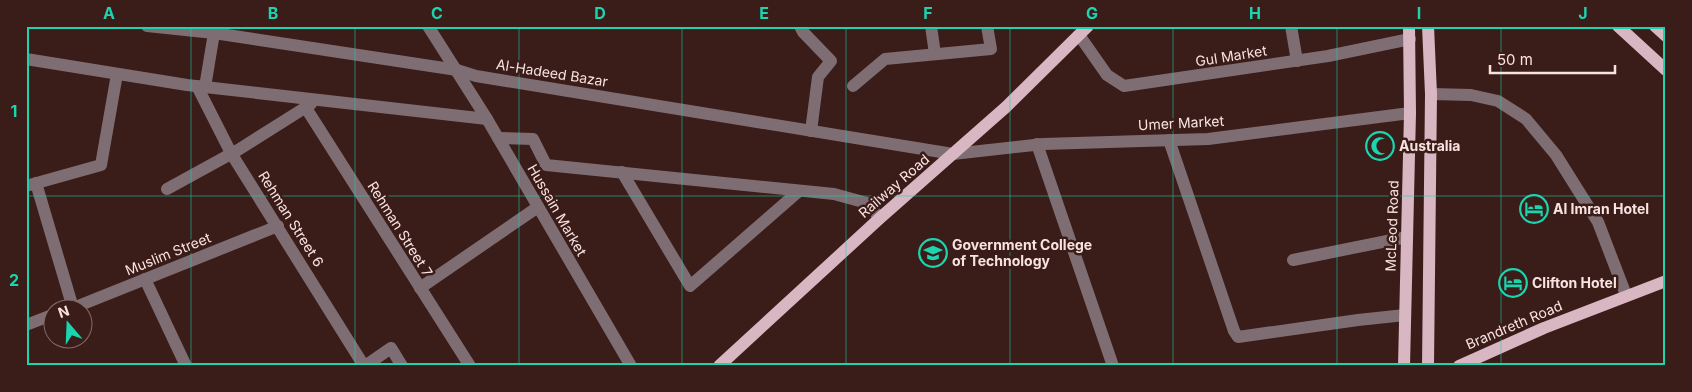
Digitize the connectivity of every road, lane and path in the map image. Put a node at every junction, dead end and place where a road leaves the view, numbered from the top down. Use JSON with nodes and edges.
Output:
{"nodes":[{"id":1,"x":147,"y":26,"type":"edge"},
{"id":2,"x":428,"y":26,"type":"edge"},
{"id":3,"x":800,"y":26,"type":"edge"},
{"id":4,"x":931,"y":26,"type":"edge"},
{"id":5,"x":987,"y":26,"type":"edge"},
{"id":6,"x":1291,"y":26,"type":"edge"},
{"id":7,"x":1428,"y":26,"type":"edge"},
{"id":8,"x":1618,"y":26,"type":"edge"},
{"id":9,"x":1655,"y":26,"type":"edge"},
{"id":10,"x":1084,"y":31,"type":"edge"},
{"id":11,"x":214,"y":33,"type":"junction"},
{"id":12,"x":1409,"y":33,"type":"edge"},
{"id":13,"x":1666,"y":36,"type":"edge"},
{"id":14,"x":935,"y":54,"type":"junction"},
{"id":15,"x":26,"y":60,"type":"edge"},
{"id":16,"x":1297,"y":61,"type":"junction"},
{"id":17,"x":457,"y":70,"type":"junction"},
{"id":18,"x":1666,"y":70,"type":"edge"},
{"id":19,"x":117,"y":74,"type":"junction"},
{"id":20,"x":853,"y":86,"type":"dead end"},
{"id":21,"x":201,"y":87,"type":"junction"},
{"id":22,"x":1431,"y":94,"type":"junction"},
{"id":23,"x":318,"y":100,"type":"junction"},
{"id":24,"x":306,"y":108,"type":"junction"},
{"id":25,"x":1410,"y":113,"type":"junction"},
{"id":26,"x":487,"y":119,"type":"junction"},
{"id":27,"x":811,"y":131,"type":"junction"},
{"id":28,"x":498,"y":138,"type":"junction"},
{"id":29,"x":1169,"y":140,"type":"junction"},
{"id":30,"x":1037,"y":144,"type":"junction"},
{"id":31,"x":231,"y":153,"type":"junction"},
{"id":32,"x":953,"y":154,"type":"junction"},
{"id":33,"x":622,"y":172,"type":"junction"},
{"id":34,"x":31,"y":184,"type":"edge"},
{"id":35,"x":167,"y":189,"type":"dead end"},
{"id":36,"x":799,"y":191,"type":"junction"},
{"id":37,"x":538,"y":207,"type":"junction"},
{"id":38,"x":880,"y":218,"type":"junction"},
{"id":39,"x":278,"y":226,"type":"junction"},
{"id":40,"x":1407,"y":237,"type":"junction"},
{"id":41,"x":1293,"y":260,"type":"dead end"},
{"id":42,"x":145,"y":279,"type":"junction"},
{"id":43,"x":1666,"y":281,"type":"edge"},
{"id":44,"x":420,"y":288,"type":"junction"},
{"id":45,"x":1626,"y":295,"type":"junction"},
{"id":46,"x":68,"y":300,"type":"edge"},
{"id":47,"x":91,"y":300,"type":"edge"},
{"id":48,"x":1405,"y":315,"type":"junction"},
{"id":49,"x":42,"y":319,"type":"edge"},
{"id":50,"x":26,"y":325,"type":"edge"},
{"id":51,"x":186,"y":366,"type":"edge"},
{"id":52,"x":365,"y":366,"type":"edge"},
{"id":53,"x":402,"y":366,"type":"edge"},
{"id":54,"x":470,"y":366,"type":"edge"},
{"id":55,"x":631,"y":366,"type":"edge"},
{"id":56,"x":719,"y":366,"type":"edge"},
{"id":57,"x":1113,"y":366,"type":"edge"},
{"id":58,"x":1404,"y":366,"type":"edge"},
{"id":59,"x":1428,"y":366,"type":"edge"},
{"id":60,"x":1459,"y":366,"type":"edge"}],
"edges":[{"from":1,"to":11,"type":"street","name":"Al-Hadeed Bazar"},
{"from":2,"to":17,"type":"street","name":"Hussain Market"},
{"from":3,"to":27,"type":"street"},
{"from":4,"to":14,"type":"street"},
{"from":5,"to":14,"type":"street"},
{"from":6,"to":16,"type":"street"},
{"from":7,"to":22,"type":"main road"},
{"from":8,"to":18,"type":"main road"},
{"from":9,"to":13,"type":"main road"},
{"from":10,"to":16,"type":"street","name":"Gul Market"},
{"from":10,"to":32,"type":"main road","name":"Railway Road"},
{"from":11,"to":17,"type":"street","name":"Al-Hadeed Bazar"},
{"from":11,"to":21,"type":"street"},
{"from":12,"to":16,"type":"street","name":"Gul Market"},
{"from":12,"to":25,"type":"main road","name":"McLeod Road"},
{"from":14,"to":20,"type":"street"},
{"from":15,"to":19,"type":"street"},
{"from":17,"to":26,"type":"street","name":"Hussain Market"},
{"from":17,"to":27,"type":"street","name":"Al-Hadeed Bazar"},
{"from":19,"to":21,"type":"street"},
{"from":19,"to":34,"type":"street"},
{"from":21,"to":23,"type":"street"},
{"from":21,"to":31,"type":"street","name":"Rehman Street 6"},
{"from":22,"to":45,"type":"street"},
{"from":22,"to":59,"type":"main road"},
{"from":23,"to":24,"type":"street"},
{"from":23,"to":26,"type":"street"},
{"from":24,"to":31,"type":"street"},
{"from":24,"to":44,"type":"street","name":"Rehman Street 7"},
{"from":25,"to":29,"type":"street","name":"Umer Market"},
{"from":25,"to":40,"type":"main road","name":"McLeod Road"},
{"from":26,"to":28,"type":"street","name":"Hussain Market"},
{"from":27,"to":32,"type":"street","name":"Al-Hadeed Bazar"},
{"from":28,"to":33,"type":"street"},
{"from":28,"to":37,"type":"street","name":"Hussain Market"},
{"from":29,"to":30,"type":"street","name":"Umer Market"},
{"from":29,"to":48,"type":"street"},
{"from":30,"to":32,"type":"street","name":"Umer Market"},
{"from":30,"to":57,"type":"street"},
{"from":31,"to":35,"type":"street"},
{"from":31,"to":39,"type":"street","name":"Rehman Street 6"},
{"from":32,"to":38,"type":"main road","name":"Railway Road"},
{"from":33,"to":36,"type":"street"},
{"from":33,"to":36,"type":"street"},
{"from":34,"to":46,"type":"street"},
{"from":36,"to":38,"type":"street"},
{"from":37,"to":44,"type":"street"},
{"from":37,"to":55,"type":"street","name":"Hussain Market"},
{"from":38,"to":56,"type":"main road","name":"Railway Road"},
{"from":39,"to":42,"type":"street","name":"Muslim Street"},
{"from":39,"to":52,"type":"street","name":"Rehman Street 6"},
{"from":40,"to":41,"type":"street"},
{"from":40,"to":48,"type":"main road","name":"McLeod Road"},
{"from":42,"to":47,"type":"street","name":"Muslim Street"},
{"from":42,"to":51,"type":"street"},
{"from":43,"to":45,"type":"main road","name":"Brandreth Road"},
{"from":44,"to":54,"type":"street","name":"Rehman Street 7"},
{"from":45,"to":60,"type":"main road","name":"Brandreth Road"},
{"from":48,"to":58,"type":"main road","name":"McLeod Road"},
{"from":49,"to":50,"type":"street"},
{"from":52,"to":53,"type":"street","name":"Rehman Street 6"}]}
